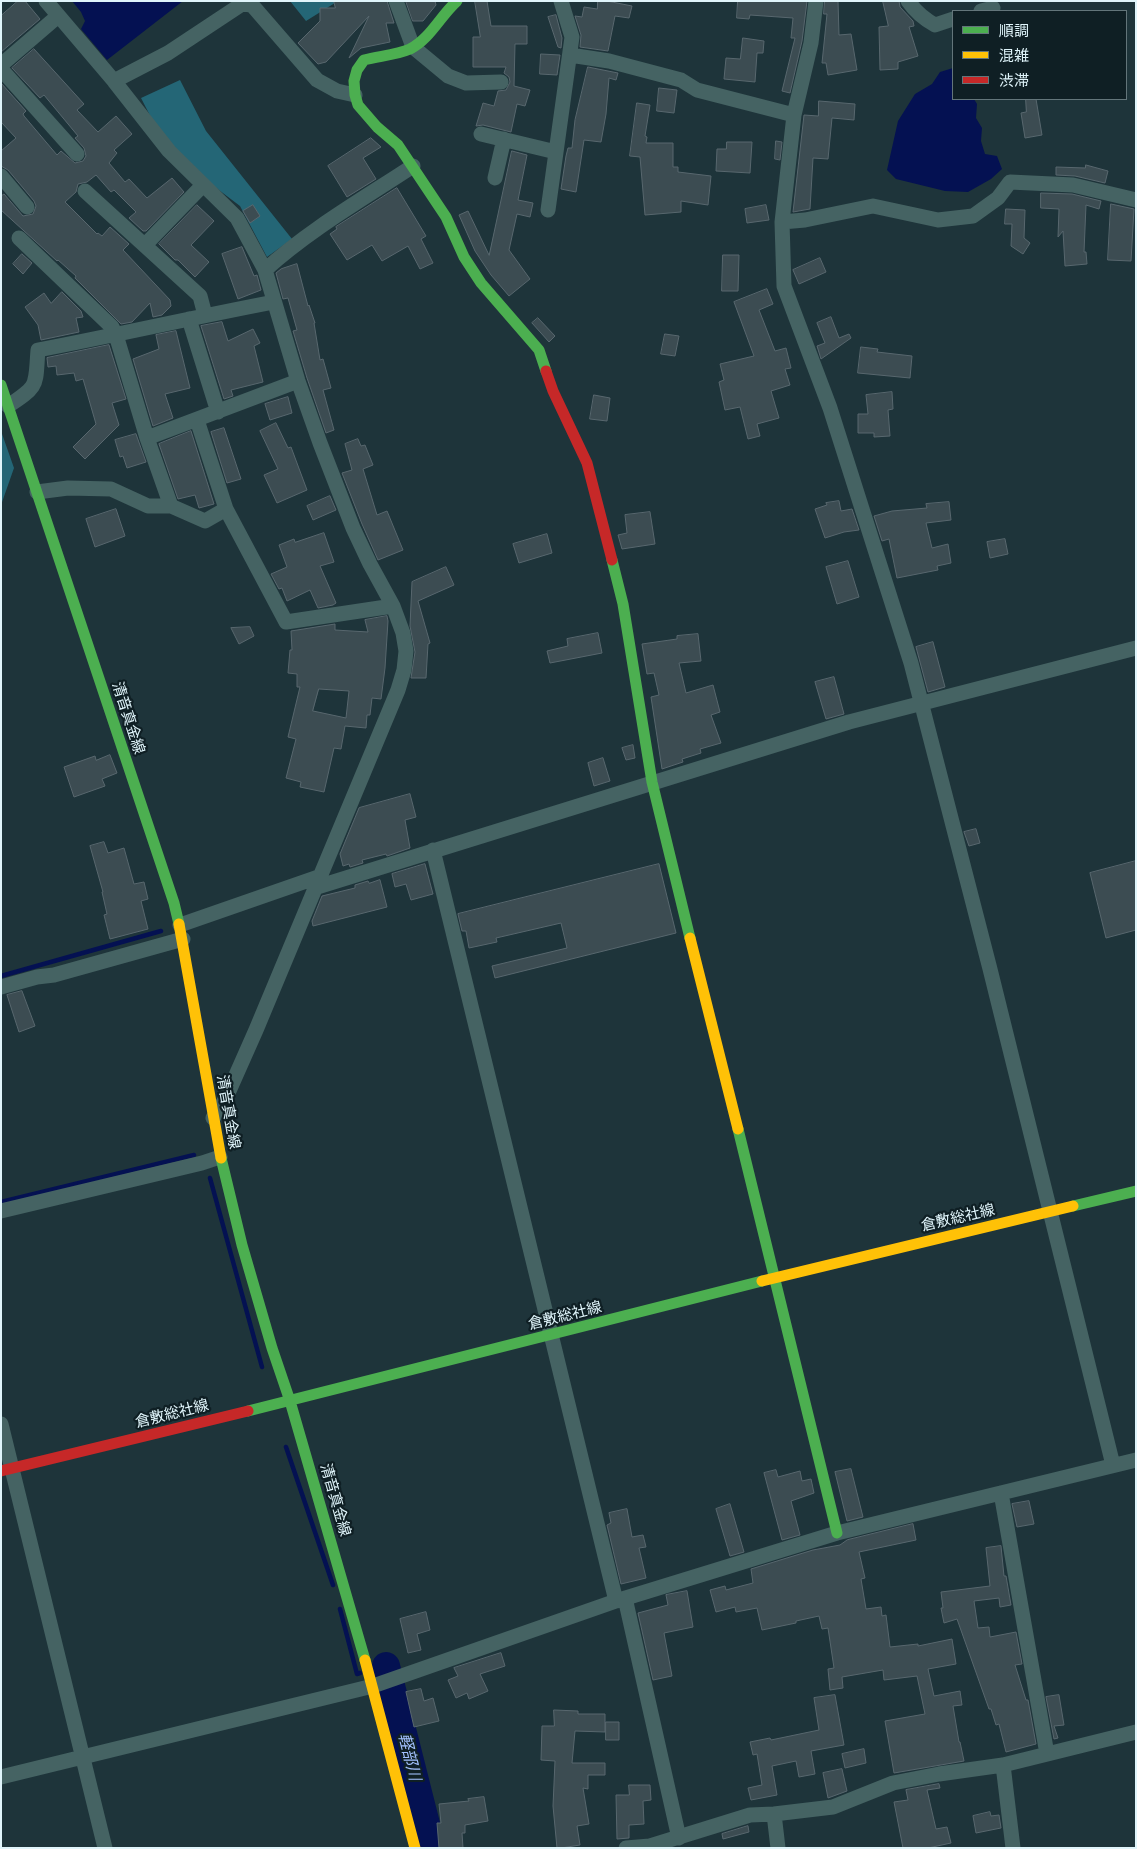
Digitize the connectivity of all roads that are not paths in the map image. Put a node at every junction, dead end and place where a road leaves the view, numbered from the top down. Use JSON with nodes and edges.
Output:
{"nodes":[{"id":1,"x":46,"y":1,"type":"edge"},
{"id":2,"x":396,"y":1,"type":"edge"},
{"id":3,"x":457,"y":1,"type":"edge"},
{"id":4,"x":561,"y":1,"type":"edge"},
{"id":5,"x":816,"y":1,"type":"edge"},
{"id":6,"x":908,"y":1,"type":"edge"},
{"id":7,"x":58,"y":16,"type":"junction"},
{"id":8,"x":952,"y":19,"type":"edge"},
{"id":9,"x":413,"y":47,"type":"junction"},
{"id":10,"x":570,"y":55,"type":"junction"},
{"id":11,"x":1,"y":65,"type":"edge"},
{"id":12,"x":1,"y":69,"type":"edge"},
{"id":13,"x":114,"y":81,"type":"junction"},
{"id":14,"x":501,"y":82,"type":"dead end"},
{"id":15,"x":354,"y":95,"type":"junction"},
{"id":16,"x":794,"y":116,"type":"junction"},
{"id":17,"x":481,"y":134,"type":"dead end"},
{"id":18,"x":504,"y":139,"type":"junction"},
{"id":19,"x":556,"y":152,"type":"junction"},
{"id":20,"x":77,"y":154,"type":"dead end"},
{"id":21,"x":413,"y":166,"type":"junction"},
{"id":22,"x":1,"y":176,"type":"edge"},
{"id":23,"x":495,"y":178,"type":"dead end"},
{"id":24,"x":203,"y":186,"type":"junction"},
{"id":25,"x":85,"y":191,"type":"dead end"},
{"id":26,"x":1136,"y":200,"type":"edge"},
{"id":27,"x":27,"y":207,"type":"dead end"},
{"id":28,"x":548,"y":210,"type":"dead end"},
{"id":29,"x":782,"y":222,"type":"junction"},
{"id":30,"x":19,"y":238,"type":"dead end"},
{"id":31,"x":145,"y":245,"type":"junction"},
{"id":32,"x":265,"y":270,"type":"junction"},
{"id":33,"x":274,"y":302,"type":"junction"},
{"id":34,"x":204,"y":315,"type":"junction"},
{"id":35,"x":189,"y":319,"type":"junction"},
{"id":36,"x":116,"y":335,"type":"junction"},
{"id":37,"x":298,"y":382,"type":"junction"},
{"id":38,"x":1,"y":385,"type":"edge"},
{"id":39,"x":8,"y":406,"type":"junction"},
{"id":40,"x":218,"y":412,"type":"junction"},
{"id":41,"x":197,"y":420,"type":"junction"},
{"id":42,"x":147,"y":438,"type":"junction"},
{"id":43,"x":37,"y":492,"type":"junction"},
{"id":44,"x":171,"y":506,"type":"junction"},
{"id":45,"x":226,"y":509,"type":"junction"},
{"id":46,"x":393,"y":606,"type":"junction"},
{"id":47,"x":1136,"y":648,"type":"edge"},
{"id":48,"x":921,"y":704,"type":"junction"},
{"id":49,"x":652,"y":782,"type":"junction"},
{"id":50,"x":432,"y":850,"type":"junction"},
{"id":51,"x":316,"y":882,"type":"junction"},
{"id":52,"x":181,"y":932,"type":"junction"},
{"id":53,"x":1,"y":987,"type":"edge"},
{"id":54,"x":213,"y":1118,"type":"junction"},
{"id":55,"x":220,"y":1157,"type":"junction"},
{"id":56,"x":1136,"y":1191,"type":"edge"},
{"id":57,"x":1,"y":1211,"type":"edge"},
{"id":58,"x":1050,"y":1212,"type":"junction"},
{"id":59,"x":774,"y":1278,"type":"junction"},
{"id":60,"x":550,"y":1335,"type":"junction"},
{"id":61,"x":290,"y":1401,"type":"junction"},
{"id":62,"x":1,"y":1424,"type":"edge"},
{"id":63,"x":1136,"y":1460,"type":"edge"},
{"id":64,"x":1113,"y":1465,"type":"junction"},
{"id":65,"x":7,"y":1469,"type":"edge"},
{"id":66,"x":1001,"y":1493,"type":"junction"},
{"id":67,"x":837,"y":1532,"type":"junction"},
{"id":68,"x":620,"y":1599,"type":"junction"},
{"id":69,"x":384,"y":1682,"type":"junction"},
{"id":70,"x":1136,"y":1732,"type":"edge"},
{"id":71,"x":1047,"y":1754,"type":"junction"},
{"id":72,"x":82,"y":1756,"type":"junction"},
{"id":73,"x":1003,"y":1765,"type":"junction"},
{"id":74,"x":1,"y":1776,"type":"edge"},
{"id":75,"x":774,"y":1814,"type":"junction"},
{"id":76,"x":679,"y":1838,"type":"junction"},
{"id":77,"x":105,"y":1848,"type":"edge"},
{"id":78,"x":415,"y":1848,"type":"edge"},
{"id":79,"x":626,"y":1848,"type":"edge"},
{"id":80,"x":778,"y":1848,"type":"edge"},
{"id":81,"x":1013,"y":1848,"type":"edge"}],
"edges":[{"from":1,"to":7,"type":"street"},
{"from":2,"to":9,"type":"street"},
{"from":3,"to":9,"type":"main road"},
{"from":4,"to":10,"type":"street"},
{"from":5,"to":16,"type":"street"},
{"from":6,"to":8,"type":"street"},
{"from":7,"to":11,"type":"street"},
{"from":7,"to":13,"type":"street"},
{"from":9,"to":14,"type":"street"},
{"from":9,"to":15,"type":"main road"},
{"from":10,"to":16,"type":"street"},
{"from":10,"to":19,"type":"street"},
{"from":12,"to":20,"type":"street"},
{"from":13,"to":15,"type":"street"},
{"from":13,"to":24,"type":"street"},
{"from":15,"to":21,"type":"main road"},
{"from":16,"to":29,"type":"street"},
{"from":17,"to":18,"type":"street"},
{"from":18,"to":19,"type":"street"},
{"from":18,"to":23,"type":"street"},
{"from":19,"to":28,"type":"street"},
{"from":21,"to":32,"type":"street"},
{"from":21,"to":49,"type":"main road"},
{"from":22,"to":27,"type":"street"},
{"from":24,"to":31,"type":"street"},
{"from":24,"to":32,"type":"street"},
{"from":25,"to":31,"type":"street"},
{"from":26,"to":29,"type":"street"},
{"from":29,"to":48,"type":"street"},
{"from":30,"to":36,"type":"street"},
{"from":31,"to":34,"type":"street"},
{"from":32,"to":33,"type":"street"},
{"from":33,"to":34,"type":"street"},
{"from":33,"to":37,"type":"street"},
{"from":34,"to":35,"type":"street"},
{"from":35,"to":36,"type":"street"},
{"from":35,"to":40,"type":"street"},
{"from":36,"to":39,"type":"street"},
{"from":36,"to":42,"type":"street"},
{"from":37,"to":40,"type":"street"},
{"from":37,"to":46,"type":"street"},
{"from":38,"to":39,"type":"main road","name":"清音真金線"},
{"from":39,"to":43,"type":"main road","name":"清音真金線"},
{"from":40,"to":41,"type":"street"},
{"from":41,"to":42,"type":"street"},
{"from":41,"to":45,"type":"street"},
{"from":42,"to":44,"type":"street"},
{"from":43,"to":44,"type":"street"},
{"from":43,"to":52,"type":"main road","name":"清音真金線"},
{"from":44,"to":45,"type":"street"},
{"from":45,"to":46,"type":"street"},
{"from":46,"to":51,"type":"street"},
{"from":47,"to":48,"type":"street"},
{"from":48,"to":49,"type":"street"},
{"from":48,"to":58,"type":"street"},
{"from":49,"to":50,"type":"street"},
{"from":49,"to":59,"type":"main road"},
{"from":50,"to":51,"type":"street"},
{"from":50,"to":60,"type":"street"},
{"from":51,"to":52,"type":"street"},
{"from":51,"to":54,"type":"street"},
{"from":52,"to":53,"type":"street"},
{"from":52,"to":54,"type":"main road","name":"清音真金線"},
{"from":54,"to":55,"type":"main road","name":"清音真金線"},
{"from":55,"to":57,"type":"street"},
{"from":55,"to":61,"type":"main road","name":"清音真金線"},
{"from":56,"to":58,"type":"main road","name":"倉敷総社線"},
{"from":58,"to":59,"type":"main road","name":"倉敷総社線"},
{"from":58,"to":64,"type":"street"},
{"from":59,"to":60,"type":"main road","name":"倉敷総社線"},
{"from":59,"to":67,"type":"main road"},
{"from":60,"to":61,"type":"main road","name":"倉敷総社線"},
{"from":60,"to":68,"type":"street"},
{"from":61,"to":65,"type":"main road","name":"倉敷総社線"},
{"from":61,"to":69,"type":"main road","name":"清音真金線"},
{"from":62,"to":65,"type":"street"},
{"from":63,"to":64,"type":"street"},
{"from":64,"to":66,"type":"street"},
{"from":65,"to":72,"type":"street"},
{"from":66,"to":67,"type":"street"},
{"from":66,"to":71,"type":"street"},
{"from":67,"to":68,"type":"street"},
{"from":68,"to":69,"type":"street"},
{"from":68,"to":76,"type":"street"},
{"from":69,"to":72,"type":"street"},
{"from":69,"to":78,"type":"main road","name":"清音真金線"},
{"from":70,"to":71,"type":"street"},
{"from":71,"to":73,"type":"street"},
{"from":72,"to":74,"type":"street"},
{"from":72,"to":77,"type":"street"},
{"from":73,"to":75,"type":"street"},
{"from":73,"to":81,"type":"street"},
{"from":75,"to":76,"type":"street"},
{"from":75,"to":80,"type":"street"},
{"from":76,"to":79,"type":"street"}]}
